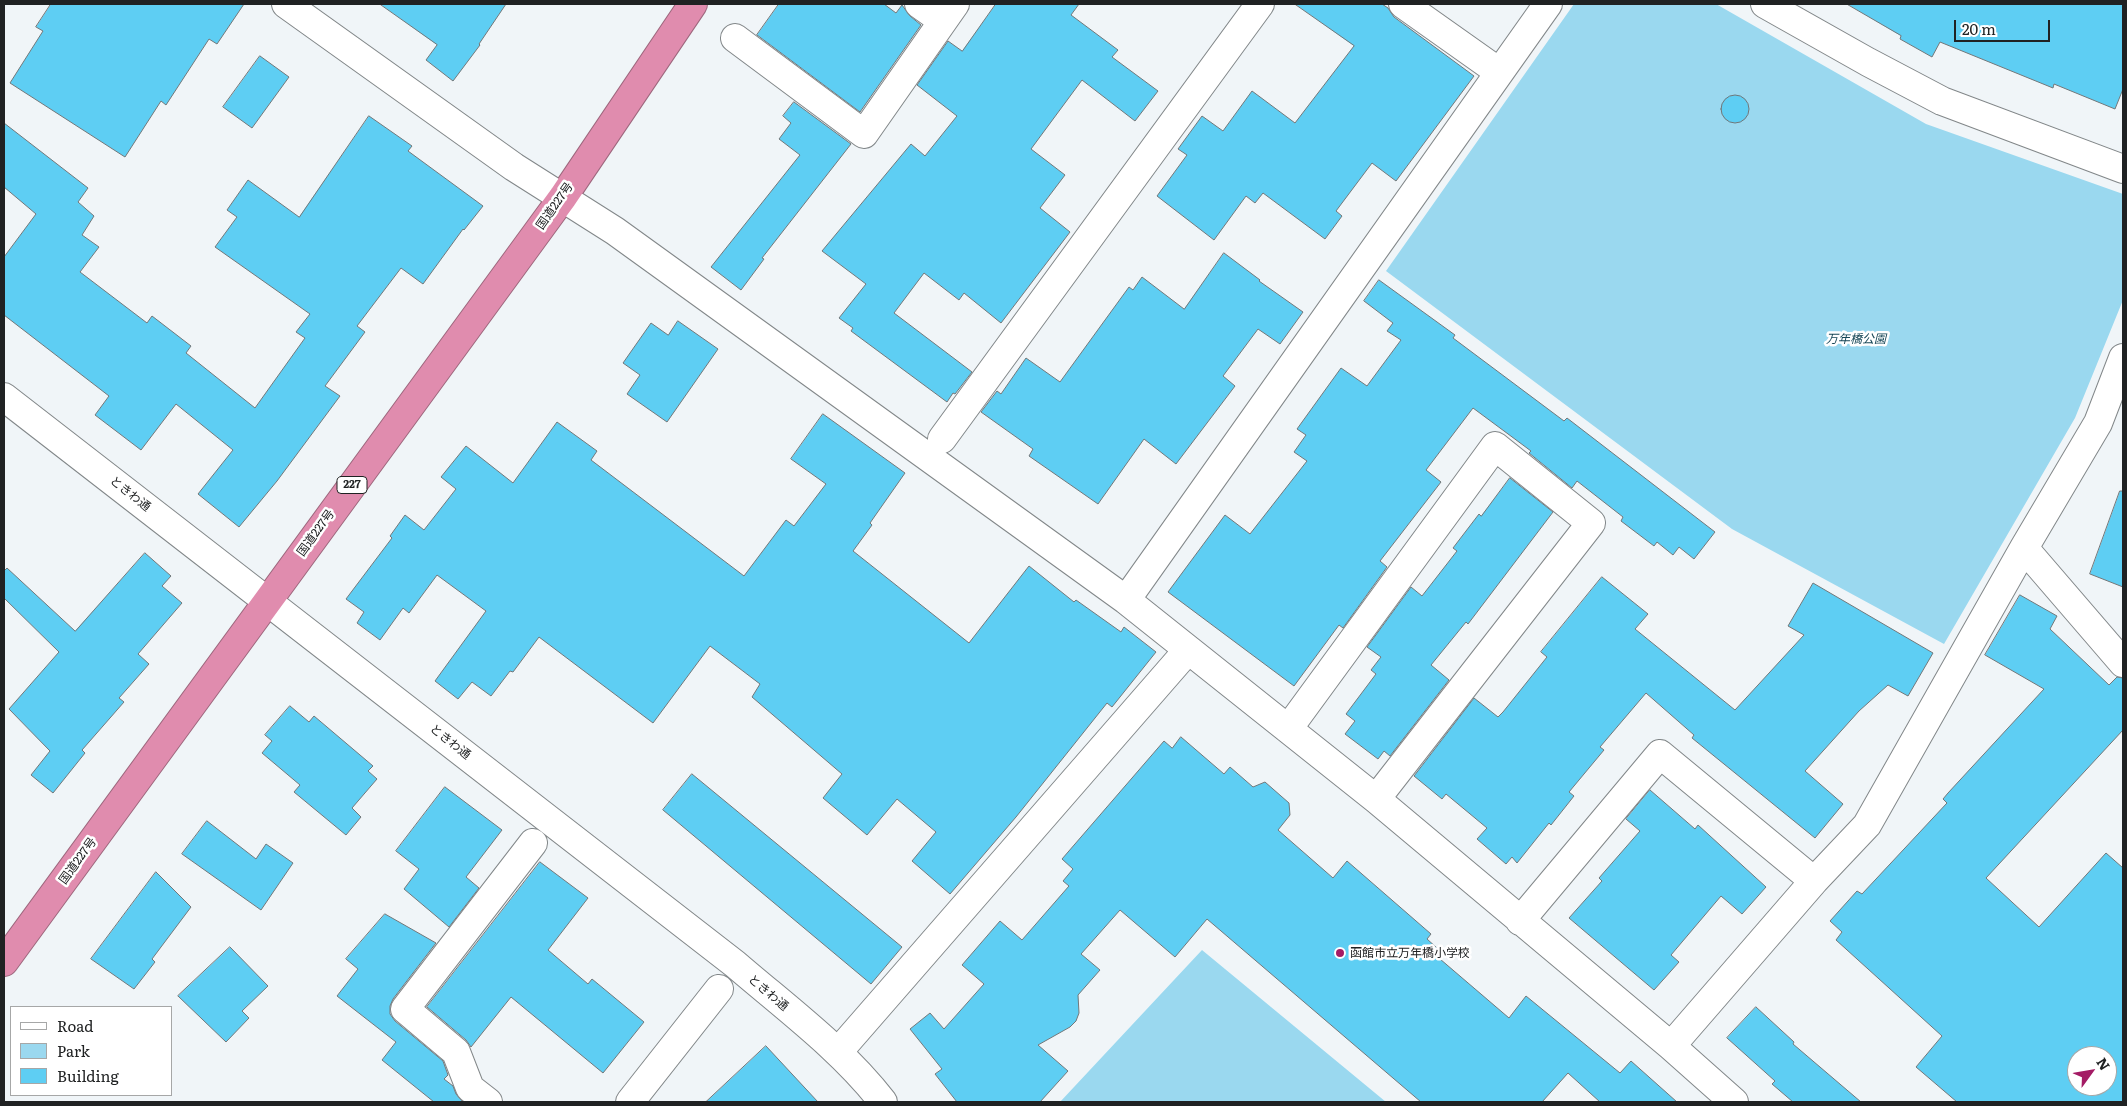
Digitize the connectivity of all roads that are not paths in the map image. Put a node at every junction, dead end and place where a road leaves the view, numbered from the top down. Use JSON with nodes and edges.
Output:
{"nodes":[{"id":1,"x":286,"y":4,"type":"edge"},
{"id":2,"x":694,"y":4,"type":"edge"},
{"id":3,"x":919,"y":4,"type":"edge"},
{"id":4,"x":1260,"y":4,"type":"edge"},
{"id":5,"x":1403,"y":4,"type":"edge"},
{"id":6,"x":1548,"y":4,"type":"edge"},
{"id":7,"x":1765,"y":4,"type":"edge"},
{"id":8,"x":949,"y":13,"type":"edge"},
{"id":9,"x":734,"y":38,"type":"dead end"},
{"id":10,"x":1499,"y":72,"type":"junction"},
{"id":11,"x":2123,"y":169,"type":"edge"},
{"id":12,"x":563,"y":197,"type":"junction"},
{"id":13,"x":2123,"y":358,"type":"edge"},
{"id":14,"x":4,"y":397,"type":"edge"},
{"id":15,"x":942,"y":439,"type":"dead end"},
{"id":16,"x":2024,"y":548,"type":"junction"},
{"id":17,"x":268,"y":600,"type":"junction"},
{"id":18,"x":1126,"y":600,"type":"junction"},
{"id":19,"x":1188,"y":650,"type":"junction"},
{"id":20,"x":2123,"y":663,"type":"edge"},
{"id":21,"x":1288,"y":729,"type":"junction"},
{"id":22,"x":1376,"y":799,"type":"junction"},
{"id":23,"x":533,"y":843,"type":"dead end"},
{"id":24,"x":1814,"y":881,"type":"junction"},
{"id":25,"x":1520,"y":922,"type":"junction"},
{"id":26,"x":4,"y":962,"type":"edge"},
{"id":27,"x":719,"y":989,"type":"dead end"},
{"id":28,"x":1670,"y":1046,"type":"junction"},
{"id":29,"x":838,"y":1052,"type":"junction"},
{"id":30,"x":488,"y":1102,"type":"edge"},
{"id":31,"x":630,"y":1102,"type":"edge"},
{"id":32,"x":883,"y":1102,"type":"edge"},
{"id":33,"x":1734,"y":1102,"type":"edge"}],
"edges":[{"from":1,"to":12,"type":"street"},
{"from":2,"to":12,"type":"highway","name":"国道227号","number":"227"},
{"from":3,"to":8,"type":"street"},
{"from":4,"to":15,"type":"street"},
{"from":5,"to":10,"type":"street"},
{"from":6,"to":10,"type":"street"},
{"from":7,"to":11,"type":"street"},
{"from":8,"to":9,"type":"street"},
{"from":10,"to":18,"type":"street"},
{"from":12,"to":17,"type":"highway","name":"国道227号","number":"227"},
{"from":12,"to":18,"type":"street"},
{"from":13,"to":16,"type":"street"},
{"from":14,"to":17,"type":"street","name":"ときわ通"},
{"from":16,"to":20,"type":"street"},
{"from":16,"to":24,"type":"street"},
{"from":17,"to":26,"type":"highway","name":"国道227号","number":"227"},
{"from":17,"to":29,"type":"street","name":"ときわ通"},
{"from":18,"to":19,"type":"street"},
{"from":19,"to":21,"type":"street"},
{"from":19,"to":29,"type":"street"},
{"from":21,"to":22,"type":"street"},
{"from":21,"to":22,"type":"street"},
{"from":22,"to":25,"type":"street"},
{"from":23,"to":30,"type":"street"},
{"from":24,"to":25,"type":"street"},
{"from":24,"to":28,"type":"street"},
{"from":25,"to":28,"type":"street"},
{"from":27,"to":31,"type":"street"},
{"from":28,"to":33,"type":"street"},
{"from":29,"to":32,"type":"street","name":"ときわ通"}]}
